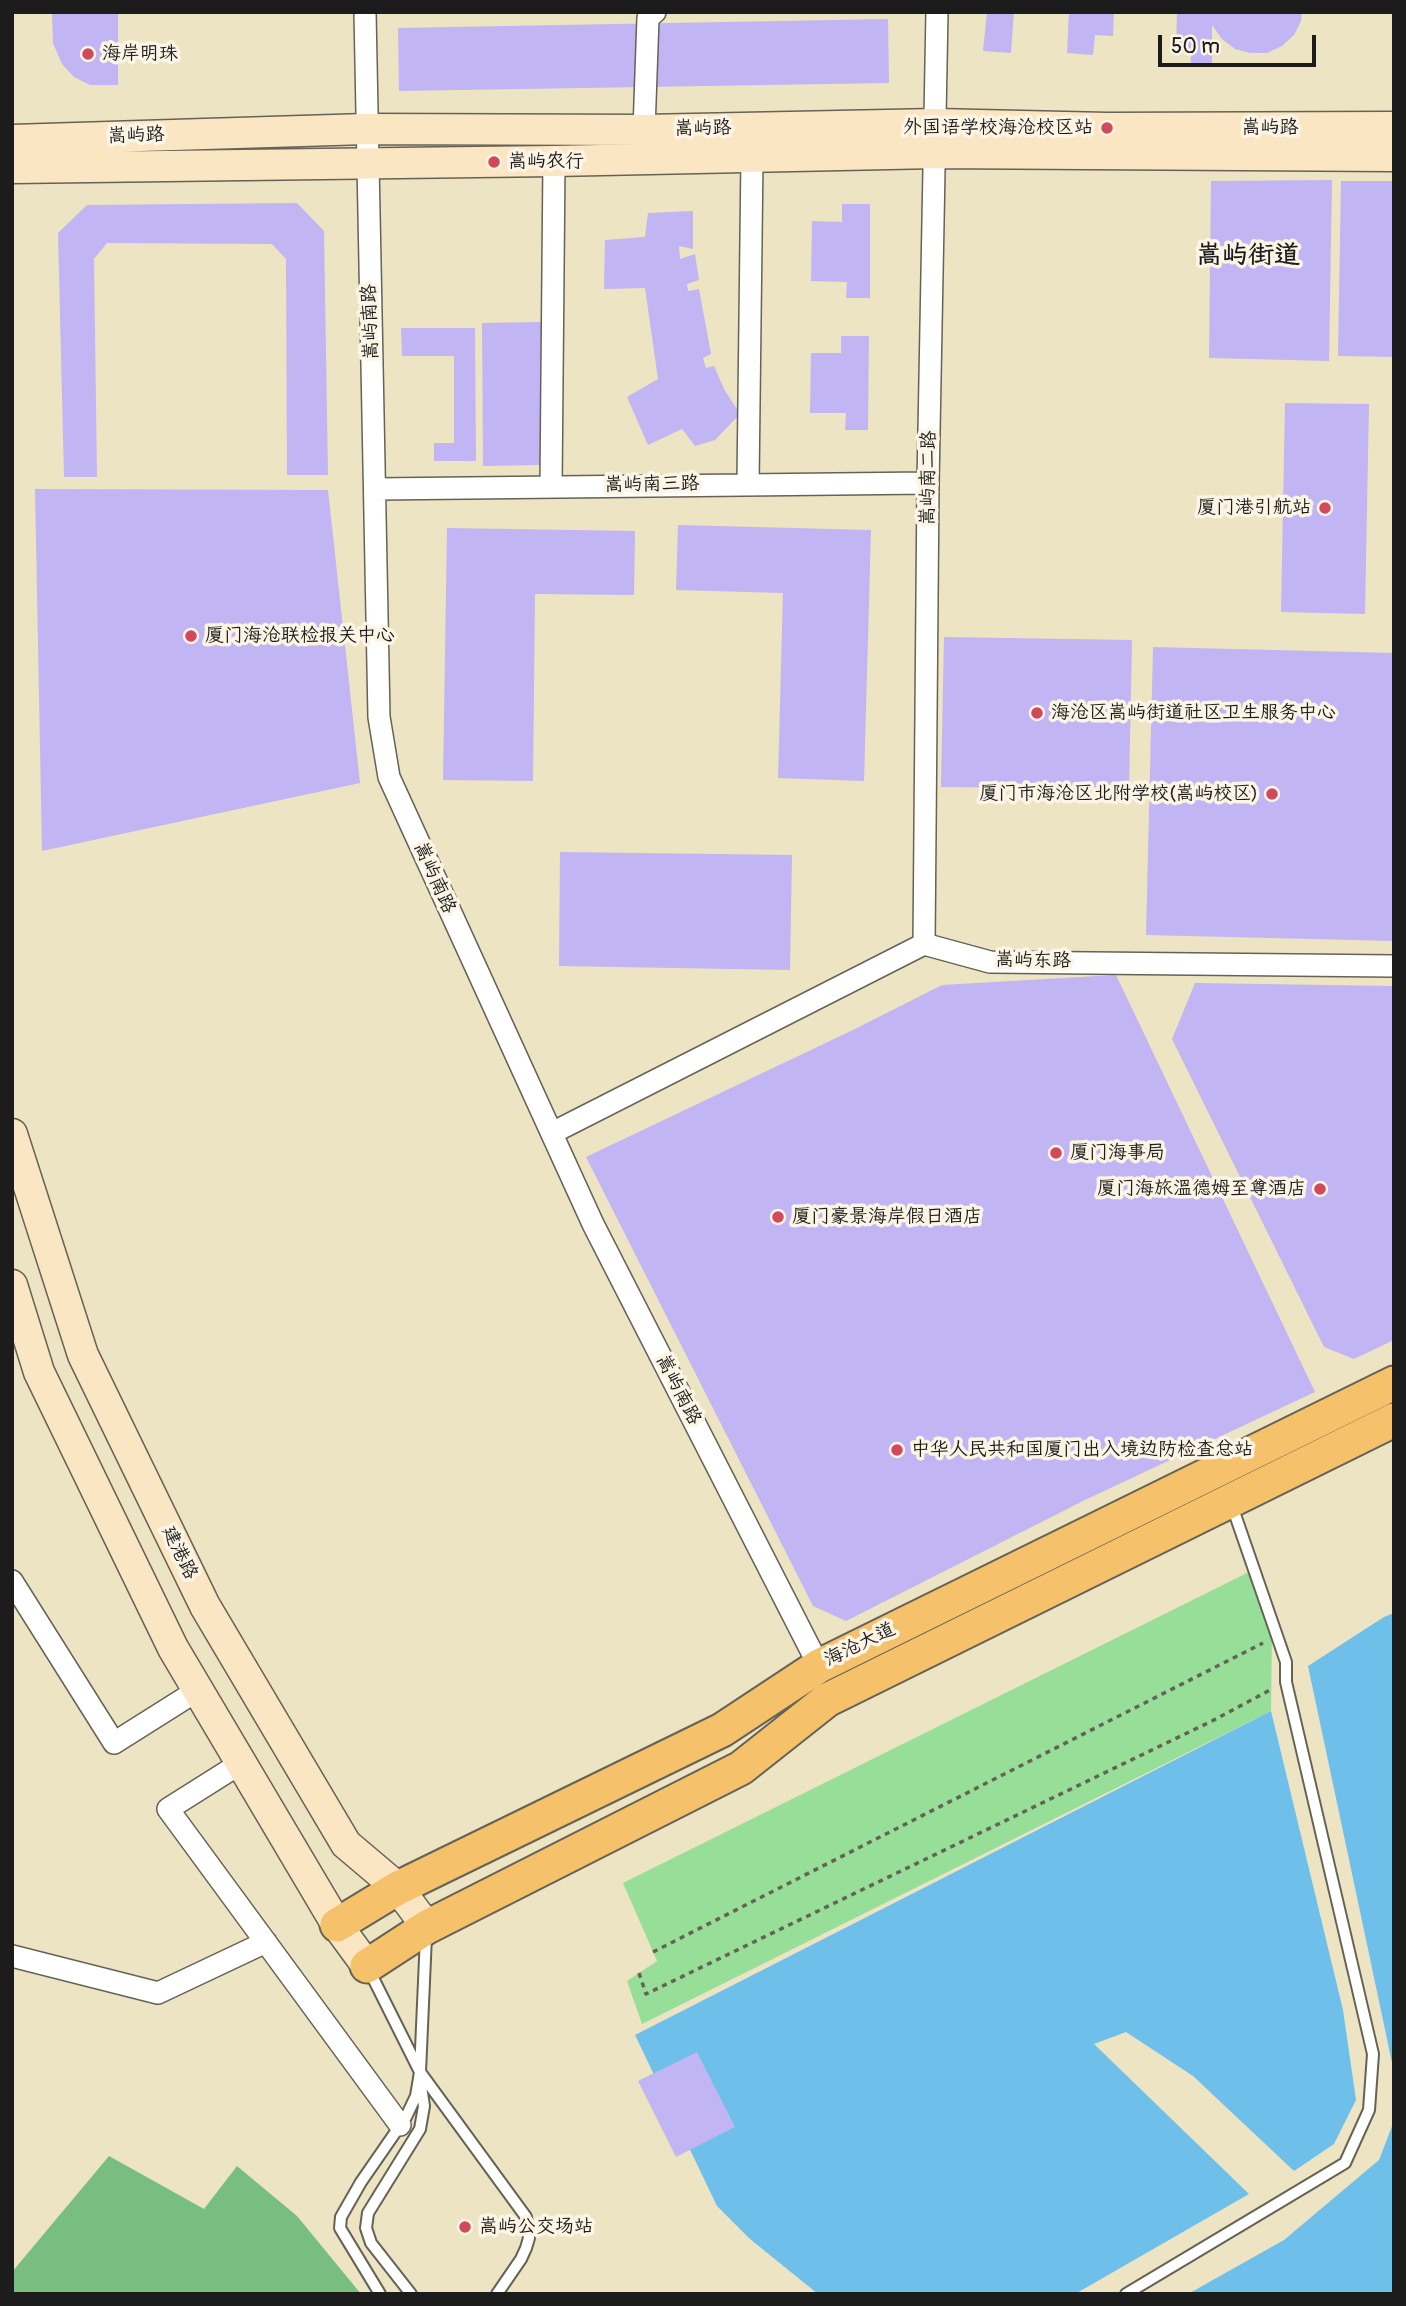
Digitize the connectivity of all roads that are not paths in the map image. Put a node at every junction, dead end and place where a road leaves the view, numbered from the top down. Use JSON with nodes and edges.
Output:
{"nodes":[{"id":1,"x":367,"y":12,"type":"edge"},
{"id":2,"x":654,"y":12,"type":"edge"},
{"id":3,"x":937,"y":12,"type":"edge"},
{"id":4,"x":1394,"y":127,"type":"edge"},
{"id":5,"x":366,"y":129,"type":"junction"},
{"id":6,"x":644,"y":130,"type":"junction"},
{"id":7,"x":936,"y":139,"type":"junction"},
{"id":8,"x":12,"y":140,"type":"edge"},
{"id":9,"x":1394,"y":156,"type":"edge"},
{"id":10,"x":752,"y":157,"type":"junction"},
{"id":11,"x":554,"y":161,"type":"junction"},
{"id":12,"x":367,"y":162,"type":"junction"},
{"id":13,"x":12,"y":168,"type":"edge"},
{"id":14,"x":748,"y":483,"type":"junction"},
{"id":15,"x":928,"y":483,"type":"junction"},
{"id":16,"x":551,"y":487,"type":"junction"},
{"id":17,"x":376,"y":489,"type":"junction"},
{"id":18,"x":924,"y":944,"type":"junction"},
{"id":19,"x":1394,"y":966,"type":"edge"},
{"id":20,"x":552,"y":1133,"type":"junction"},
{"id":21,"x":12,"y":1134,"type":"edge"},
{"id":22,"x":13,"y":1289,"type":"edge"},
{"id":23,"x":1394,"y":1383,"type":"edge"},
{"id":24,"x":1394,"y":1420,"type":"edge"},
{"id":25,"x":1230,"y":1501,"type":"junction"},
{"id":26,"x":12,"y":1581,"type":"edge"},
{"id":27,"x":819,"y":1666,"type":"junction"},
{"id":28,"x":198,"y":1690,"type":"junction"},
{"id":29,"x":241,"y":1763,"type":"junction"},
{"id":30,"x":398,"y":1888,"type":"junction"},
{"id":31,"x":337,"y":1925,"type":"junction"},
{"id":32,"x":427,"y":1927,"type":"junction"},
{"id":33,"x":266,"y":1942,"type":"junction"},
{"id":34,"x":12,"y":1956,"type":"edge"},
{"id":35,"x":367,"y":1966,"type":"junction"},
{"id":36,"x":420,"y":2072,"type":"junction"},
{"id":37,"x":400,"y":2125,"type":"junction"},
{"id":38,"x":380,"y":2294,"type":"edge"},
{"id":39,"x":411,"y":2294,"type":"edge"},
{"id":40,"x":497,"y":2294,"type":"edge"},
{"id":41,"x":1126,"y":2294,"type":"edge"}],
"edges":[{"from":1,"to":5,"type":"street","name":"嵩屿南路"},
{"from":2,"to":6,"type":"street"},
{"from":3,"to":7,"type":"street","name":"嵩屿南二路"},
{"from":4,"to":7,"type":"street","name":"嵩屿路"},
{"from":5,"to":6,"type":"street","name":"嵩屿路"},
{"from":5,"to":8,"type":"street","name":"嵩屿路"},
{"from":5,"to":12,"type":"street","name":"嵩屿南路"},
{"from":6,"to":7,"type":"street","name":"嵩屿路"},
{"from":7,"to":9,"type":"street","name":"嵩屿路"},
{"from":7,"to":10,"type":"street","name":"嵩屿路"},
{"from":7,"to":15,"type":"street","name":"嵩屿南二路"},
{"from":10,"to":11,"type":"street","name":"嵩屿路"},
{"from":10,"to":14,"type":"street"},
{"from":11,"to":12,"type":"street","name":"嵩屿路"},
{"from":11,"to":16,"type":"street"},
{"from":12,"to":13,"type":"street","name":"嵩屿路"},
{"from":12,"to":17,"type":"street","name":"嵩屿南路"},
{"from":14,"to":15,"type":"street","name":"嵩屿南三路"},
{"from":14,"to":16,"type":"street","name":"嵩屿南三路"},
{"from":15,"to":18,"type":"street","name":"嵩屿南二路"},
{"from":16,"to":17,"type":"street","name":"嵩屿南三路"},
{"from":17,"to":20,"type":"street","name":"嵩屿南路"},
{"from":18,"to":19,"type":"street","name":"嵩屿东路"},
{"from":18,"to":20,"type":"street"},
{"from":20,"to":27,"type":"street","name":"嵩屿南路"},
{"from":21,"to":30,"type":"street","name":"建港路"},
{"from":22,"to":28,"type":"street"},
{"from":23,"to":27,"type":"main road","name":"海沧大道"},
{"from":24,"to":25,"type":"main road","name":"海沧大道"},
{"from":25,"to":32,"type":"main road","name":"海沧大道"},
{"from":25,"to":41,"type":"lane"},
{"from":26,"to":28,"type":"street"},
{"from":27,"to":30,"type":"main road","name":"海沧大道"},
{"from":28,"to":29,"type":"street"},
{"from":29,"to":31,"type":"street"},
{"from":29,"to":33,"type":"street"},
{"from":30,"to":31,"type":"main road","name":"海沧大道"},
{"from":30,"to":32,"type":"street","name":"建港路"},
{"from":31,"to":35,"type":"street"},
{"from":32,"to":35,"type":"main road","name":"海沧大道"},
{"from":32,"to":36,"type":"lane"},
{"from":33,"to":34,"type":"street"},
{"from":33,"to":37,"type":"street"},
{"from":35,"to":36,"type":"lane"},
{"from":36,"to":37,"type":"lane"},
{"from":36,"to":39,"type":"lane"},
{"from":36,"to":40,"type":"lane"},
{"from":37,"to":38,"type":"lane"}]}
